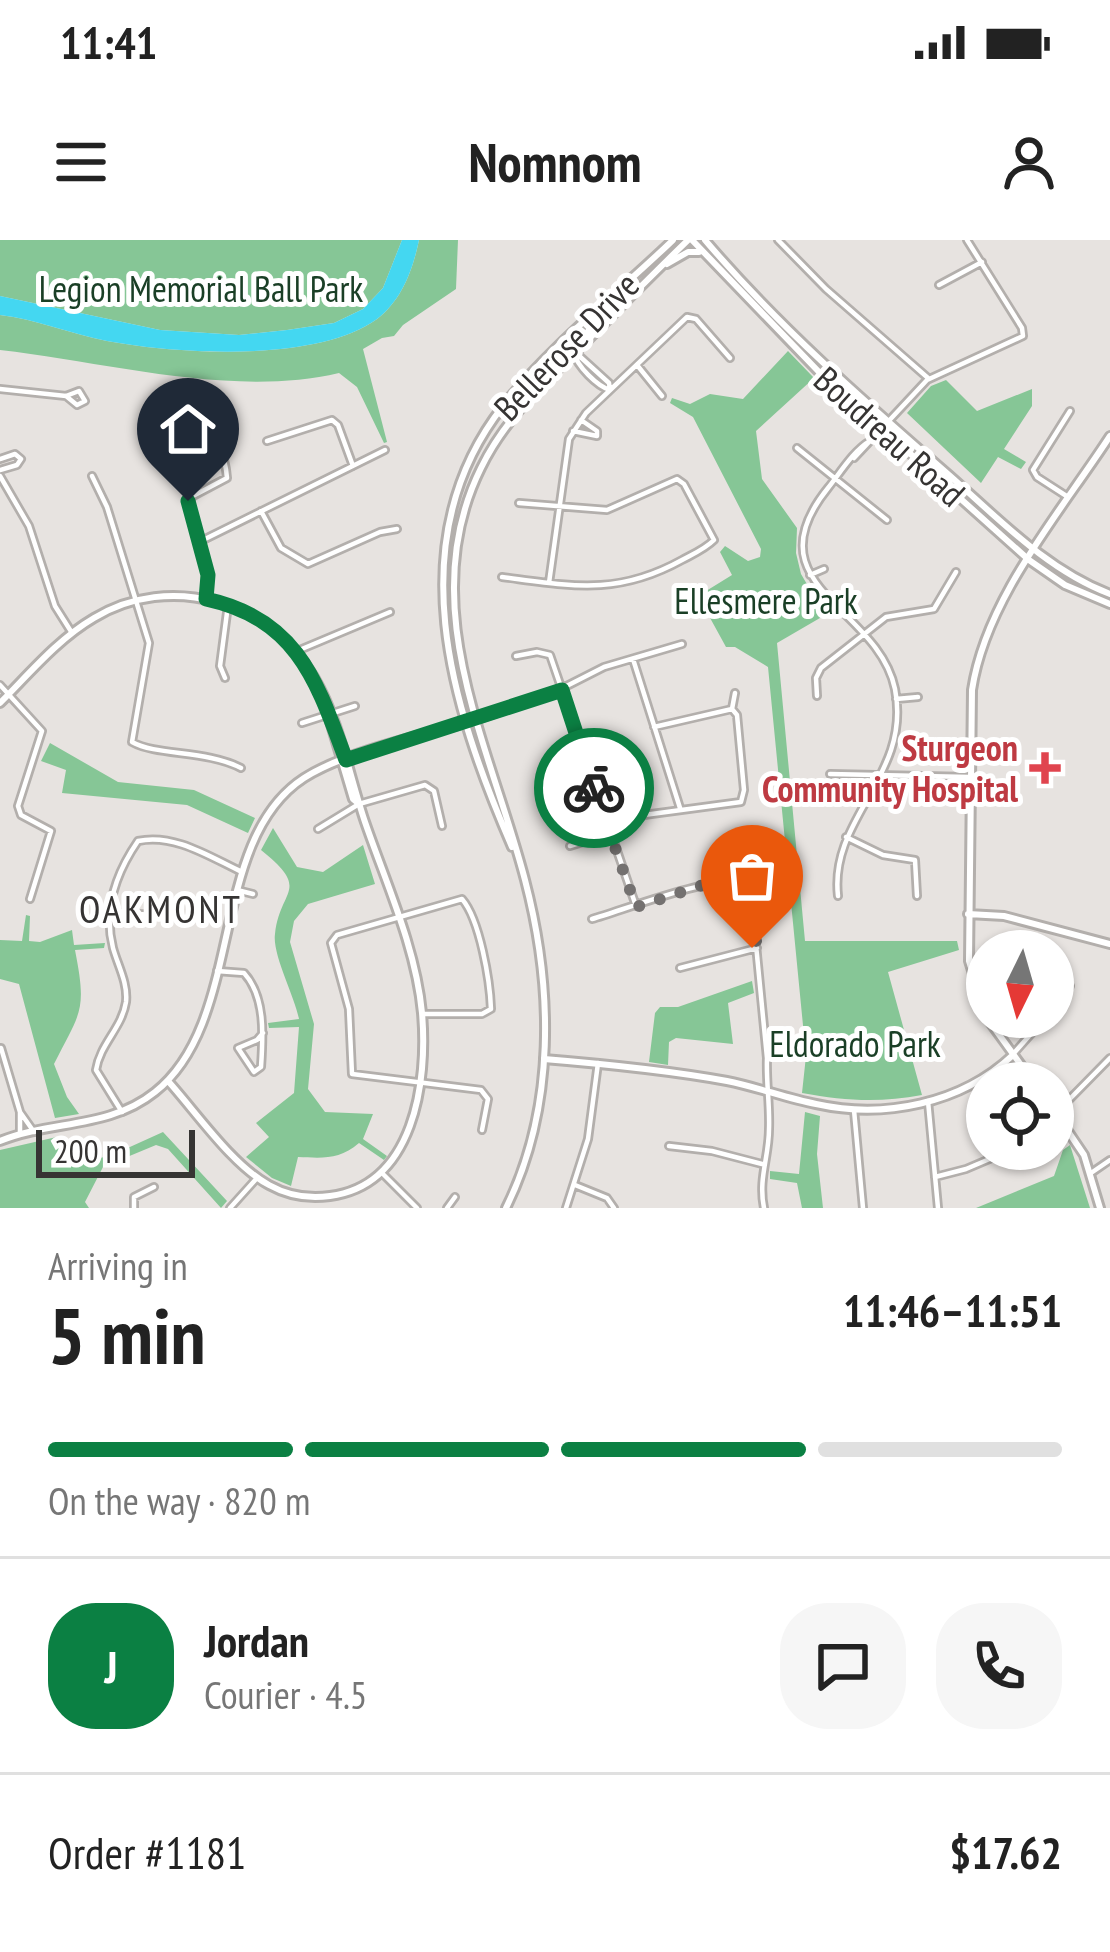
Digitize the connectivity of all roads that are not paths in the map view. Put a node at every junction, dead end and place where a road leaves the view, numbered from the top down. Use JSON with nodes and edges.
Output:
{"nodes":[{"id":1,"x":671,"y":240,"type":"edge"},
{"id":2,"x":690,"y":240,"type":"edge"},
{"id":3,"x":708,"y":240,"type":"edge"},
{"id":4,"x":778,"y":240,"type":"edge"},
{"id":5,"x":968,"y":240,"type":"edge"},
{"id":6,"x":705,"y":256,"type":"junction"},
{"id":7,"x":982,"y":262,"type":"junction"},
{"id":8,"x":659,"y":268,"type":"junction"},
{"id":9,"x":939,"y":285,"type":"dead end"},
{"id":10,"x":623,"y":287,"type":"junction"},
{"id":11,"x":565,"y":343,"type":"junction"},
{"id":12,"x":574,"y":353,"type":"junction"},
{"id":13,"x":730,"y":358,"type":"dead end"},
{"id":14,"x":637,"y":365,"type":"junction"},
{"id":15,"x":929,"y":379,"type":"junction"},
{"id":16,"x":0,"y":388,"type":"edge"},
{"id":17,"x":610,"y":390,"type":"junction"},
{"id":18,"x":66,"y":395,"type":"dead end"},
{"id":19,"x":662,"y":396,"type":"dead end"},
{"id":20,"x":519,"y":410,"type":"junction"},
{"id":21,"x":1070,"y":411,"type":"dead end"},
{"id":22,"x":580,"y":420,"type":"junction"},
{"id":23,"x":888,"y":422,"type":"junction"},
{"id":24,"x":149,"y":427,"type":"dead end"},
{"id":25,"x":881,"y":429,"type":"junction"},
{"id":26,"x":573,"y":431,"type":"junction"},
{"id":27,"x":1110,"y":436,"type":"edge"},
{"id":28,"x":267,"y":441,"type":"dead end"},
{"id":29,"x":797,"y":448,"type":"dead end"},
{"id":30,"x":385,"y":451,"type":"dead end"},
{"id":31,"x":0,"y":459,"type":"edge"},
{"id":32,"x":353,"y":466,"type":"junction"},
{"id":33,"x":0,"y":473,"type":"edge"},
{"id":34,"x":92,"y":476,"type":"dead end"},
{"id":35,"x":836,"y":478,"type":"junction"},
{"id":36,"x":1070,"y":498,"type":"junction"},
{"id":37,"x":518,"y":503,"type":"dead end"},
{"id":38,"x":559,"y":508,"type":"junction"},
{"id":39,"x":261,"y":512,"type":"junction"},
{"id":40,"x":887,"y":520,"type":"dead end"},
{"id":41,"x":397,"y":529,"type":"dead end"},
{"id":42,"x":199,"y":542,"type":"junction"},
{"id":43,"x":1035,"y":550,"type":"junction"},
{"id":44,"x":1029,"y":560,"type":"junction"},
{"id":45,"x":824,"y":569,"type":"dead end"},
{"id":46,"x":956,"y":572,"type":"dead end"},
{"id":47,"x":810,"y":575,"type":"junction"},
{"id":48,"x":502,"y":577,"type":"dead end"},
{"id":49,"x":550,"y":583,"type":"junction"},
{"id":50,"x":1110,"y":594,"type":"edge"},
{"id":51,"x":206,"y":599,"type":"junction"},
{"id":52,"x":136,"y":600,"type":"junction"},
{"id":53,"x":1110,"y":604,"type":"edge"},
{"id":54,"x":228,"y":605,"type":"junction"},
{"id":55,"x":390,"y":611,"type":"dead end"},
{"id":56,"x":866,"y":632,"type":"junction"},
{"id":57,"x":72,"y":633,"type":"junction"},
{"id":58,"x":62,"y":643,"type":"junction"},
{"id":59,"x":682,"y":644,"type":"dead end"},
{"id":60,"x":70,"y":651,"type":"dead end"},
{"id":61,"x":297,"y":651,"type":"junction"},
{"id":62,"x":516,"y":656,"type":"dead end"},
{"id":63,"x":633,"y":659,"type":"junction"},
{"id":64,"x":225,"y":678,"type":"dead end"},
{"id":65,"x":0,"y":685,"type":"edge"},
{"id":66,"x":562,"y":690,"type":"junction"},
{"id":67,"x":9,"y":694,"type":"junction"},
{"id":68,"x":735,"y":694,"type":"dead end"},
{"id":69,"x":817,"y":696,"type":"dead end"},
{"id":70,"x":918,"y":697,"type":"dead end"},
{"id":71,"x":896,"y":699,"type":"junction"},
{"id":72,"x":0,"y":703,"type":"edge"},
{"id":73,"x":355,"y":706,"type":"dead end"},
{"id":74,"x":732,"y":709,"type":"junction"},
{"id":75,"x":329,"y":715,"type":"junction"},
{"id":76,"x":472,"y":721,"type":"junction"},
{"id":77,"x":302,"y":723,"type":"dead end"},
{"id":78,"x":654,"y":728,"type":"junction"},
{"id":79,"x":344,"y":760,"type":"junction"},
{"id":80,"x":586,"y":763,"type":"junction"},
{"id":81,"x":241,"y":768,"type":"dead end"},
{"id":82,"x":830,"y":774,"type":"dead end"},
{"id":83,"x":549,"y":775,"type":"dead end"},
{"id":84,"x":883,"y":775,"type":"junction"},
{"id":85,"x":969,"y":777,"type":"junction"},
{"id":86,"x":359,"y":804,"type":"junction"},
{"id":87,"x":680,"y":808,"type":"junction"},
{"id":88,"x":442,"y":826,"type":"dead end"},
{"id":89,"x":318,"y":829,"type":"dead end"},
{"id":90,"x":610,"y":832,"type":"junction"},
{"id":91,"x":846,"y":837,"type":"junction"},
{"id":92,"x":570,"y":846,"type":"dead end"},
{"id":93,"x":242,"y":872,"type":"junction"},
{"id":94,"x":237,"y":890,"type":"junction"},
{"id":95,"x":253,"y":893,"type":"dead end"},
{"id":96,"x":838,"y":896,"type":"dead end"},
{"id":97,"x":917,"y":896,"type":"dead end"},
{"id":98,"x":30,"y":899,"type":"dead end"},
{"id":99,"x":636,"y":907,"type":"junction"},
{"id":100,"x":110,"y":912,"type":"junction"},
{"id":101,"x":968,"y":914,"type":"junction"},
{"id":102,"x":153,"y":915,"type":"dead end"},
{"id":103,"x":397,"y":917,"type":"junction"},
{"id":104,"x":592,"y":919,"type":"dead end"},
{"id":105,"x":969,"y":930,"type":"edge"},
{"id":106,"x":1110,"y":944,"type":"edge"},
{"id":107,"x":757,"y":948,"type":"junction"},
{"id":108,"x":680,"y":968,"type":"dead end"},
{"id":109,"x":217,"y":971,"type":"junction"},
{"id":110,"x":126,"y":991,"type":"junction"},
{"id":111,"x":136,"y":991,"type":"dead end"},
{"id":112,"x":422,"y":1014,"type":"junction"},
{"id":113,"x":262,"y":1033,"type":"junction"},
{"id":114,"x":1001,"y":1038,"type":"edge"},
{"id":115,"x":1028,"y":1038,"type":"edge"},
{"id":116,"x":1,"y":1048,"type":"edge"},
{"id":117,"x":1013,"y":1055,"type":"junction"},
{"id":118,"x":1110,"y":1058,"type":"edge"},
{"id":119,"x":544,"y":1059,"type":"junction"},
{"id":120,"x":1018,"y":1062,"type":"edge"},
{"id":121,"x":598,"y":1063,"type":"junction"},
{"id":122,"x":168,"y":1081,"type":"junction"},
{"id":123,"x":419,"y":1085,"type":"junction"},
{"id":124,"x":766,"y":1090,"type":"junction"},
{"id":125,"x":1074,"y":1093,"type":"edge"},
{"id":126,"x":928,"y":1101,"type":"junction"},
{"id":127,"x":854,"y":1109,"type":"junction"},
{"id":128,"x":20,"y":1112,"type":"junction"},
{"id":129,"x":122,"y":1112,"type":"junction"},
{"id":130,"x":482,"y":1130,"type":"dead end"},
{"id":131,"x":34,"y":1132,"type":"junction"},
{"id":132,"x":20,"y":1134,"type":"junction"},
{"id":133,"x":1074,"y":1137,"type":"edge"},
{"id":134,"x":0,"y":1141,"type":"edge"},
{"id":135,"x":669,"y":1147,"type":"dead end"},
{"id":136,"x":1110,"y":1160,"type":"edge"},
{"id":137,"x":762,"y":1164,"type":"junction"},
{"id":138,"x":966,"y":1169,"type":"edge"},
{"id":139,"x":382,"y":1173,"type":"junction"},
{"id":140,"x":1091,"y":1173,"type":"junction"},
{"id":141,"x":257,"y":1178,"type":"junction"},
{"id":142,"x":935,"y":1178,"type":"junction"},
{"id":143,"x":575,"y":1185,"type":"junction"},
{"id":144,"x":154,"y":1187,"type":"dead end"},
{"id":145,"x":323,"y":1197,"type":"junction"},
{"id":146,"x":455,"y":1197,"type":"dead end"},
{"id":147,"x":134,"y":1208,"type":"edge"},
{"id":148,"x":230,"y":1208,"type":"edge"},
{"id":149,"x":326,"y":1208,"type":"edge"},
{"id":150,"x":417,"y":1208,"type":"edge"},
{"id":151,"x":447,"y":1208,"type":"edge"},
{"id":152,"x":506,"y":1208,"type":"edge"},
{"id":153,"x":566,"y":1208,"type":"edge"},
{"id":154,"x":614,"y":1208,"type":"edge"},
{"id":155,"x":764,"y":1208,"type":"edge"},
{"id":156,"x":863,"y":1208,"type":"edge"},
{"id":157,"x":938,"y":1208,"type":"edge"},
{"id":158,"x":1100,"y":1208,"type":"edge"}],
"edges":[{"from":1,"to":10,"type":"street","name":"Bellerose Drive"},
{"from":2,"to":6,"type":"street","name":"Boudreau Road"},
{"from":2,"to":8,"type":"street","name":"Bellerose Drive"},
{"from":3,"to":23,"type":"street","name":"Boudreau Road"},
{"from":4,"to":15,"type":"street"},
{"from":5,"to":7,"type":"street"},
{"from":6,"to":8,"type":"street"},
{"from":6,"to":25,"type":"street","name":"Boudreau Road"},
{"from":7,"to":9,"type":"street"},
{"from":7,"to":15,"type":"street"},
{"from":8,"to":12,"type":"street","name":"Bellerose Drive"},
{"from":10,"to":11,"type":"street","name":"Bellerose Drive"},
{"from":10,"to":12,"type":"street"},
{"from":11,"to":12,"type":"street"},
{"from":11,"to":20,"type":"street"},
{"from":11,"to":76,"type":"street","name":"Bellerose Drive"},
{"from":12,"to":17,"type":"street"},
{"from":12,"to":20,"type":"street","name":"Bellerose Drive"},
{"from":13,"to":14,"type":"street"},
{"from":14,"to":17,"type":"street"},
{"from":14,"to":19,"type":"street"},
{"from":15,"to":23,"type":"street"},
{"from":16,"to":18,"type":"street"},
{"from":17,"to":22,"type":"street"},
{"from":20,"to":76,"type":"street","name":"Bellerose Drive"},
{"from":21,"to":36,"type":"street"},
{"from":22,"to":26,"type":"street"},
{"from":22,"to":26,"type":"street"},
{"from":23,"to":25,"type":"street"},
{"from":23,"to":43,"type":"street","name":"Boudreau Road"},
{"from":24,"to":42,"type":"street"},
{"from":25,"to":35,"type":"street"},
{"from":25,"to":44,"type":"street","name":"Boudreau Road"},
{"from":26,"to":38,"type":"street"},
{"from":27,"to":36,"type":"street"},
{"from":28,"to":32,"type":"street"},
{"from":29,"to":35,"type":"street"},
{"from":30,"to":32,"type":"street"},
{"from":31,"to":33,"type":"street"},
{"from":32,"to":39,"type":"street"},
{"from":33,"to":57,"type":"street"},
{"from":34,"to":52,"type":"street"},
{"from":35,"to":40,"type":"street"},
{"from":35,"to":47,"type":"street"},
{"from":36,"to":43,"type":"street"},
{"from":37,"to":38,"type":"street"},
{"from":38,"to":49,"type":"street"},
{"from":38,"to":49,"type":"street"},
{"from":39,"to":41,"type":"street"},
{"from":39,"to":42,"type":"street"},
{"from":42,"to":51,"type":"street"},
{"from":43,"to":44,"type":"street"},
{"from":43,"to":50,"type":"street","name":"Boudreau Road"},
{"from":44,"to":53,"type":"street","name":"Boudreau Road"},
{"from":44,"to":85,"type":"street"},
{"from":45,"to":47,"type":"street"},
{"from":46,"to":56,"type":"street"},
{"from":47,"to":56,"type":"street"},
{"from":48,"to":49,"type":"street"},
{"from":51,"to":52,"type":"street"},
{"from":51,"to":54,"type":"street"},
{"from":52,"to":57,"type":"street"},
{"from":52,"to":81,"type":"street"},
{"from":54,"to":61,"type":"street"},
{"from":54,"to":64,"type":"street"},
{"from":55,"to":61,"type":"street"},
{"from":56,"to":69,"type":"street"},
{"from":56,"to":71,"type":"street"},
{"from":57,"to":58,"type":"street"},
{"from":58,"to":60,"type":"street"},
{"from":58,"to":67,"type":"street"},
{"from":59,"to":63,"type":"street"},
{"from":61,"to":75,"type":"street"},
{"from":62,"to":66,"type":"street"},
{"from":63,"to":66,"type":"street"},
{"from":63,"to":78,"type":"street"},
{"from":65,"to":67,"type":"street"},
{"from":66,"to":76,"type":"street"},
{"from":66,"to":80,"type":"street"},
{"from":67,"to":72,"type":"street"},
{"from":67,"to":98,"type":"street"},
{"from":68,"to":74,"type":"street"},
{"from":70,"to":71,"type":"street"},
{"from":71,"to":84,"type":"street"},
{"from":73,"to":75,"type":"street"},
{"from":74,"to":78,"type":"street"},
{"from":74,"to":87,"type":"street"},
{"from":75,"to":77,"type":"street"},
{"from":75,"to":79,"type":"street"},
{"from":76,"to":79,"type":"street"},
{"from":76,"to":119,"type":"street","name":"Bellerose Drive"},
{"from":78,"to":87,"type":"street"},
{"from":79,"to":86,"type":"street"},
{"from":79,"to":93,"type":"street"},
{"from":80,"to":83,"type":"street"},
{"from":80,"to":90,"type":"street"},
{"from":82,"to":84,"type":"street"},
{"from":84,"to":85,"type":"street"},
{"from":84,"to":91,"type":"street"},
{"from":85,"to":101,"type":"street"},
{"from":86,"to":88,"type":"street"},
{"from":86,"to":89,"type":"street"},
{"from":86,"to":103,"type":"street"},
{"from":87,"to":90,"type":"street"},
{"from":90,"to":92,"type":"street"},
{"from":90,"to":99,"type":"street"},
{"from":91,"to":96,"type":"street"},
{"from":91,"to":97,"type":"street"},
{"from":93,"to":94,"type":"street"},
{"from":93,"to":100,"type":"street"},
{"from":94,"to":95,"type":"street"},
{"from":94,"to":109,"type":"street"},
{"from":99,"to":104,"type":"street"},
{"from":99,"to":107,"type":"street"},
{"from":100,"to":102,"type":"street"},
{"from":100,"to":110,"type":"street"},
{"from":101,"to":105,"type":"street"},
{"from":101,"to":106,"type":"street"},
{"from":103,"to":112,"type":"street"},
{"from":103,"to":112,"type":"street"},
{"from":103,"to":123,"type":"street"},
{"from":107,"to":108,"type":"street"},
{"from":107,"to":124,"type":"street"},
{"from":109,"to":113,"type":"street"},
{"from":109,"to":122,"type":"street"},
{"from":110,"to":111,"type":"street"},
{"from":110,"to":129,"type":"street"},
{"from":112,"to":123,"type":"street"},
{"from":113,"to":113,"type":"street"},
{"from":114,"to":117,"type":"street"},
{"from":115,"to":117,"type":"street"},
{"from":116,"to":128,"type":"street"},
{"from":117,"to":120,"type":"street"},
{"from":117,"to":126,"type":"street"},
{"from":118,"to":125,"type":"street"},
{"from":119,"to":121,"type":"street"},
{"from":119,"to":152,"type":"street","name":"Bellerose Drive"},
{"from":121,"to":124,"type":"street"},
{"from":121,"to":143,"type":"street"},
{"from":122,"to":129,"type":"street"},
{"from":122,"to":141,"type":"street"},
{"from":123,"to":130,"type":"street"},
{"from":123,"to":139,"type":"street"},
{"from":124,"to":127,"type":"street"},
{"from":124,"to":137,"type":"street"},
{"from":126,"to":127,"type":"street"},
{"from":126,"to":142,"type":"street"},
{"from":127,"to":156,"type":"street"},
{"from":128,"to":131,"type":"street"},
{"from":128,"to":132,"type":"street"},
{"from":129,"to":131,"type":"street"},
{"from":131,"to":132,"type":"street"},
{"from":132,"to":134,"type":"street"},
{"from":133,"to":140,"type":"street"},
{"from":135,"to":137,"type":"street"},
{"from":136,"to":140,"type":"street"},
{"from":137,"to":155,"type":"street"},
{"from":138,"to":142,"type":"street"},
{"from":139,"to":145,"type":"street"},
{"from":139,"to":150,"type":"street"},
{"from":140,"to":158,"type":"street"},
{"from":141,"to":145,"type":"street"},
{"from":141,"to":148,"type":"street"},
{"from":142,"to":157,"type":"street"},
{"from":143,"to":153,"type":"street"},
{"from":143,"to":154,"type":"street"},
{"from":144,"to":147,"type":"street"},
{"from":145,"to":149,"type":"street"},
{"from":146,"to":151,"type":"street"}]}
